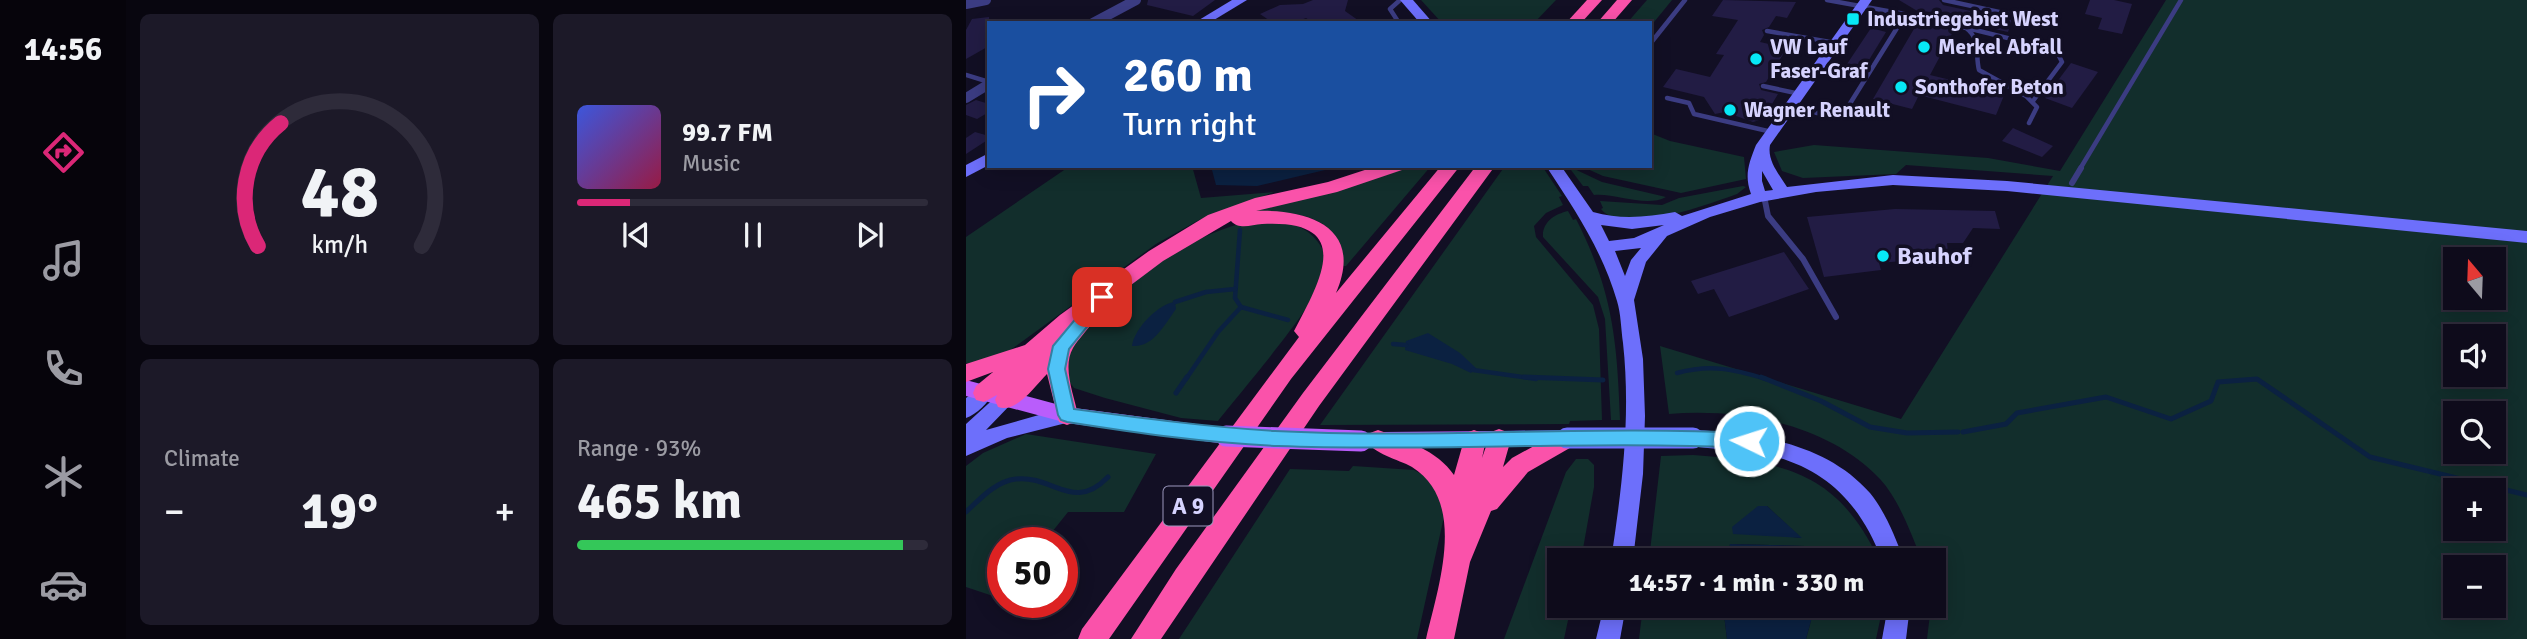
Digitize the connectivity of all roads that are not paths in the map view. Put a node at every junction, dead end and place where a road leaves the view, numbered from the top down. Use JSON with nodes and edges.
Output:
{"nodes":[{"id":1,"x":986,"y":0,"type":"edge"},
{"id":2,"x":1136,"y":0,"type":"edge"},
{"id":3,"x":1241,"y":0,"type":"edge"},
{"id":4,"x":1400,"y":0,"type":"edge"},
{"id":5,"x":1406,"y":0,"type":"edge"},
{"id":6,"x":1595,"y":0,"type":"edge"},
{"id":7,"x":1625,"y":0,"type":"edge"},
{"id":8,"x":1685,"y":0,"type":"edge"},
{"id":9,"x":1827,"y":0,"type":"edge"},
{"id":10,"x":1944,"y":0,"type":"edge"},
{"id":11,"x":2181,"y":0,"type":"edge"},
{"id":12,"x":1864,"y":2,"type":"edge"},
{"id":13,"x":966,"y":4,"type":"edge"},
{"id":14,"x":1893,"y":12,"type":"junction"},
{"id":15,"x":1097,"y":21,"type":"edge"},
{"id":16,"x":1204,"y":21,"type":"edge"},
{"id":17,"x":1398,"y":21,"type":"edge"},
{"id":18,"x":1425,"y":21,"type":"edge"},
{"id":19,"x":1575,"y":21,"type":"edge"},
{"id":20,"x":1606,"y":21,"type":"edge"},
{"id":21,"x":2050,"y":23,"type":"dead end"},
{"id":22,"x":1966,"y":28,"type":"junction"},
{"id":23,"x":1767,"y":30,"type":"dead end"},
{"id":24,"x":1652,"y":41,"type":"edge"},
{"id":25,"x":1836,"y":43,"type":"junction"},
{"id":26,"x":966,"y":75,"type":"edge"},
{"id":27,"x":987,"y":82,"type":"edge"},
{"id":28,"x":987,"y":84,"type":"edge"},
{"id":29,"x":1763,"y":86,"type":"dead end"},
{"id":30,"x":1800,"y":94,"type":"junction"},
{"id":31,"x":966,"y":97,"type":"edge"},
{"id":32,"x":1667,"y":98,"type":"dead end"},
{"id":33,"x":2033,"y":101,"type":"junction"},
{"id":34,"x":1790,"y":107,"type":"junction"},
{"id":35,"x":2029,"y":123,"type":"dead end"},
{"id":36,"x":1772,"y":132,"type":"junction"},
{"id":37,"x":1762,"y":152,"type":"junction"},
{"id":38,"x":987,"y":159,"type":"edge"},
{"id":39,"x":1390,"y":168,"type":"edge"},
{"id":40,"x":1449,"y":168,"type":"edge"},
{"id":41,"x":1484,"y":168,"type":"edge"},
{"id":42,"x":1555,"y":168,"type":"edge"},
{"id":43,"x":966,"y":172,"type":"edge"},
{"id":44,"x":2072,"y":183,"type":"dead end"},
{"id":45,"x":1782,"y":191,"type":"junction"},
{"id":46,"x":1762,"y":196,"type":"junction"},
{"id":47,"x":1704,"y":213,"type":"junction"},
{"id":48,"x":1588,"y":216,"type":"junction"},
{"id":49,"x":1675,"y":216,"type":"junction"},
{"id":50,"x":1197,"y":231,"type":"junction"},
{"id":51,"x":1665,"y":232,"type":"junction"},
{"id":52,"x":2527,"y":237,"type":"edge"},
{"id":53,"x":1603,"y":247,"type":"junction"},
{"id":54,"x":1626,"y":300,"type":"junction"},
{"id":55,"x":1836,"y":317,"type":"dead end"},
{"id":56,"x":1050,"y":345,"type":"junction"},
{"id":57,"x":966,"y":373,"type":"edge"},
{"id":58,"x":1283,"y":373,"type":"junction"},
{"id":59,"x":975,"y":391,"type":"edge"},
{"id":60,"x":1006,"y":400,"type":"junction"},
{"id":61,"x":966,"y":410,"type":"edge"},
{"id":62,"x":1067,"y":415,"type":"junction"},
{"id":63,"x":966,"y":436,"type":"edge"},
{"id":64,"x":1567,"y":438,"type":"junction"},
{"id":65,"x":1499,"y":439,"type":"junction"},
{"id":66,"x":1369,"y":440,"type":"junction"},
{"id":67,"x":1474,"y":440,"type":"junction"},
{"id":68,"x":966,"y":446,"type":"edge"},
{"id":69,"x":1467,"y":514,"type":"junction"},
{"id":70,"x":1624,"y":548,"type":"edge"},
{"id":71,"x":1890,"y":548,"type":"edge"},
{"id":72,"x":1612,"y":618,"type":"edge"},
{"id":73,"x":1615,"y":618,"type":"edge"},
{"id":74,"x":1897,"y":618,"type":"edge"},
{"id":75,"x":1092,"y":639,"type":"edge"},
{"id":76,"x":1145,"y":639,"type":"edge"},
{"id":77,"x":1440,"y":639,"type":"edge"},
{"id":78,"x":1608,"y":639,"type":"edge"},
{"id":79,"x":1615,"y":639,"type":"edge"},
{"id":80,"x":1894,"y":639,"type":"edge"}],
"edges":[{"from":1,"to":13,"type":"street"},
{"from":2,"to":15,"type":"street"},
{"from":3,"to":16,"type":"street"},
{"from":4,"to":17,"type":"lane"},
{"from":5,"to":18,"type":"street"},
{"from":6,"to":19,"type":"highway"},
{"from":7,"to":20,"type":"highway"},
{"from":8,"to":24,"type":"lane"},
{"from":9,"to":12,"type":"lane"},
{"from":10,"to":21,"type":"lane"},
{"from":11,"to":44,"type":"lane"},
{"from":12,"to":14,"type":"lane"},
{"from":12,"to":25,"type":"street"},
{"from":14,"to":22,"type":"lane"},
{"from":14,"to":34,"type":"lane"},
{"from":22,"to":33,"type":"lane"},
{"from":22,"to":33,"type":"lane"},
{"from":23,"to":25,"type":"lane"},
{"from":25,"to":30,"type":"street"},
{"from":26,"to":27,"type":"lane"},
{"from":28,"to":31,"type":"street"},
{"from":29,"to":30,"type":"lane"},
{"from":30,"to":34,"type":"street"},
{"from":32,"to":36,"type":"lane"},
{"from":33,"to":35,"type":"lane"},
{"from":34,"to":36,"type":"street"},
{"from":36,"to":37,"type":"street"},
{"from":37,"to":45,"type":"street"},
{"from":37,"to":46,"type":"street"},
{"from":38,"to":43,"type":"street"},
{"from":39,"to":50,"type":"highway"},
{"from":40,"to":58,"type":"highway","number":"A 9"},
{"from":41,"to":76,"type":"highway","number":"A 9"},
{"from":42,"to":48,"type":"street"},
{"from":45,"to":46,"type":"street"},
{"from":45,"to":52,"type":"street"},
{"from":46,"to":47,"type":"street"},
{"from":46,"to":55,"type":"lane"},
{"from":47,"to":49,"type":"street"},
{"from":47,"to":51,"type":"street"},
{"from":48,"to":49,"type":"street"},
{"from":48,"to":53,"type":"street"},
{"from":49,"to":53,"type":"street"},
{"from":50,"to":56,"type":"highway"},
{"from":50,"to":58,"type":"highway"},
{"from":51,"to":53,"type":"street"},
{"from":51,"to":54,"type":"street"},
{"from":53,"to":54,"type":"street"},
{"from":54,"to":70,"type":"street"},
{"from":56,"to":57,"type":"highway"},
{"from":56,"to":59,"type":"highway"},
{"from":56,"to":60,"type":"highway"},
{"from":56,"to":62,"type":"highway"},
{"from":58,"to":75,"type":"highway","number":"A 9"},
{"from":59,"to":60,"type":"main road"},
{"from":59,"to":61,"type":"street"},
{"from":60,"to":62,"type":"main road"},
{"from":60,"to":63,"type":"street"},
{"from":62,"to":66,"type":"main road","bridge":true},
{"from":62,"to":68,"type":"street"},
{"from":64,"to":65,"type":"street"},
{"from":64,"to":69,"type":"highway"},
{"from":64,"to":71,"type":"street","bridge":true},
{"from":65,"to":67,"type":"main road"},
{"from":65,"to":69,"type":"highway"},
{"from":66,"to":67,"type":"main road"},
{"from":66,"to":69,"type":"highway"},
{"from":67,"to":69,"type":"highway"},
{"from":69,"to":77,"type":"highway"},
{"from":72,"to":78,"type":"street"},
{"from":73,"to":79,"type":"street"},
{"from":74,"to":80,"type":"street"}]}
